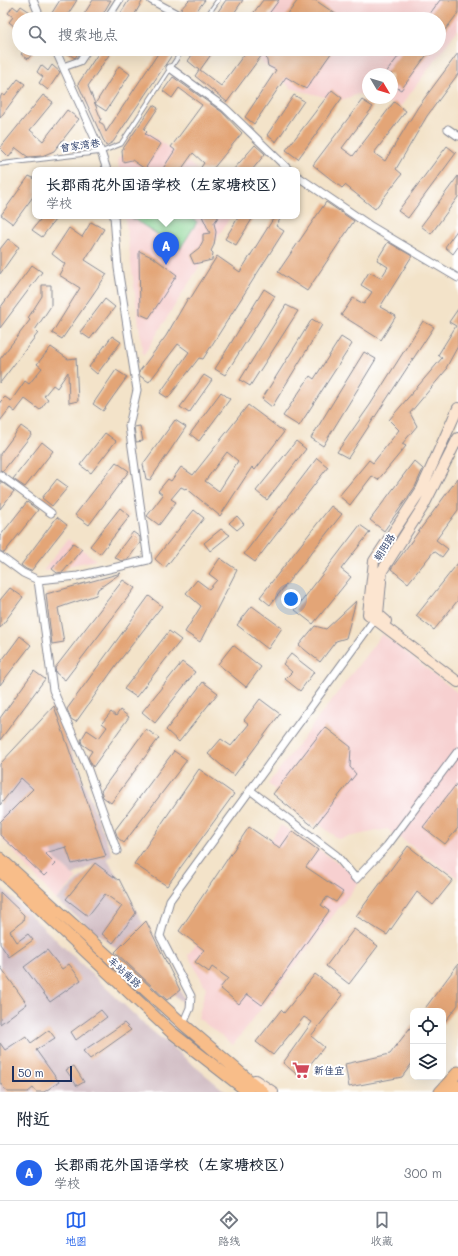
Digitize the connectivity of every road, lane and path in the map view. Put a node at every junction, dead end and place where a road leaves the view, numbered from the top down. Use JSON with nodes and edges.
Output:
{"nodes":[{"id":1,"x":34,"y":0,"type":"edge"},
{"id":2,"x":119,"y":0,"type":"edge"},
{"id":3,"x":151,"y":0,"type":"edge"},
{"id":4,"x":218,"y":0,"type":"edge"},
{"id":5,"x":38,"y":12,"type":"edge"},
{"id":6,"x":111,"y":12,"type":"edge"},
{"id":7,"x":173,"y":12,"type":"edge"},
{"id":8,"x":210,"y":12,"type":"edge"},
{"id":9,"x":58,"y":56,"type":"edge"},
{"id":10,"x":83,"y":56,"type":"edge"},
{"id":11,"x":178,"y":56,"type":"edge"},
{"id":12,"x":63,"y":67,"type":"junction"},
{"id":13,"x":170,"y":68,"type":"junction"},
{"id":14,"x":448,"y":129,"type":"dead end"},
{"id":15,"x":458,"y":136,"type":"edge"},
{"id":16,"x":101,"y":152,"type":"junction"},
{"id":17,"x":0,"y":164,"type":"edge"},
{"id":18,"x":106,"y":167,"type":"edge"},
{"id":19,"x":286,"y":167,"type":"edge"},
{"id":20,"x":300,"y":178,"type":"edge"},
{"id":21,"x":114,"y":219,"type":"edge"},
{"id":22,"x":458,"y":278,"type":"edge"},
{"id":23,"x":458,"y":408,"type":"edge"},
{"id":24,"x":458,"y":438,"type":"edge"},
{"id":25,"x":0,"y":475,"type":"edge"},
{"id":26,"x":51,"y":513,"type":"dead end"},
{"id":27,"x":0,"y":556,"type":"edge"},
{"id":28,"x":38,"y":580,"type":"junction"},
{"id":29,"x":376,"y":616,"type":"junction"},
{"id":30,"x":458,"y":675,"type":"edge"},
{"id":31,"x":458,"y":682,"type":"edge"},
{"id":32,"x":458,"y":751,"type":"edge"},
{"id":33,"x":250,"y":790,"type":"junction"},
{"id":34,"x":117,"y":851,"type":"dead end"},
{"id":35,"x":0,"y":858,"type":"edge"},
{"id":36,"x":0,"y":871,"type":"edge"},
{"id":37,"x":183,"y":1024,"type":"junction"},
{"id":38,"x":223,"y":1060,"type":"junction"},
{"id":39,"x":458,"y":1072,"type":"edge"},
{"id":40,"x":458,"y":1086,"type":"edge"},
{"id":41,"x":246,"y":1089,"type":"edge"},
{"id":42,"x":263,"y":1092,"type":"edge"},
{"id":43,"x":273,"y":1092,"type":"edge"},
{"id":44,"x":440,"y":1092,"type":"edge"},
{"id":45,"x":453,"y":1092,"type":"edge"}],
"edges":[{"from":1,"to":5,"type":"street"},
{"from":2,"to":6,"type":"street"},
{"from":3,"to":7,"type":"street"},
{"from":4,"to":8,"type":"lane"},
{"from":9,"to":12,"type":"street"},
{"from":10,"to":12,"type":"street"},
{"from":11,"to":13,"type":"lane","name":"曾家湾巷"},
{"from":12,"to":16,"type":"street"},
{"from":13,"to":16,"type":"lane","name":"曾家湾巷"},
{"from":13,"to":19,"type":"street"},
{"from":14,"to":15,"type":"street"},
{"from":16,"to":17,"type":"lane","name":"曾家湾巷"},
{"from":16,"to":18,"type":"street"},
{"from":20,"to":22,"type":"street"},
{"from":21,"to":28,"type":"street"},
{"from":23,"to":29,"type":"street","name":"朝阳路"},
{"from":24,"to":29,"type":"street","name":"朝阳路"},
{"from":25,"to":26,"type":"street"},
{"from":27,"to":28,"type":"street"},
{"from":28,"to":34,"type":"street"},
{"from":29,"to":30,"type":"street"},
{"from":29,"to":31,"type":"street"},
{"from":29,"to":33,"type":"street"},
{"from":32,"to":33,"type":"street"},
{"from":33,"to":37,"type":"street"},
{"from":35,"to":37,"type":"main road","name":"车站南路"},
{"from":36,"to":41,"type":"main road","name":"车站南路"},
{"from":37,"to":38,"type":"main road","name":"车站南路"},
{"from":38,"to":41,"type":"main road","name":"车站南路"},
{"from":38,"to":43,"type":"street"},
{"from":39,"to":44,"type":"main road"},
{"from":40,"to":45,"type":"main road"},
{"from":41,"to":42,"type":"main road"}]}
